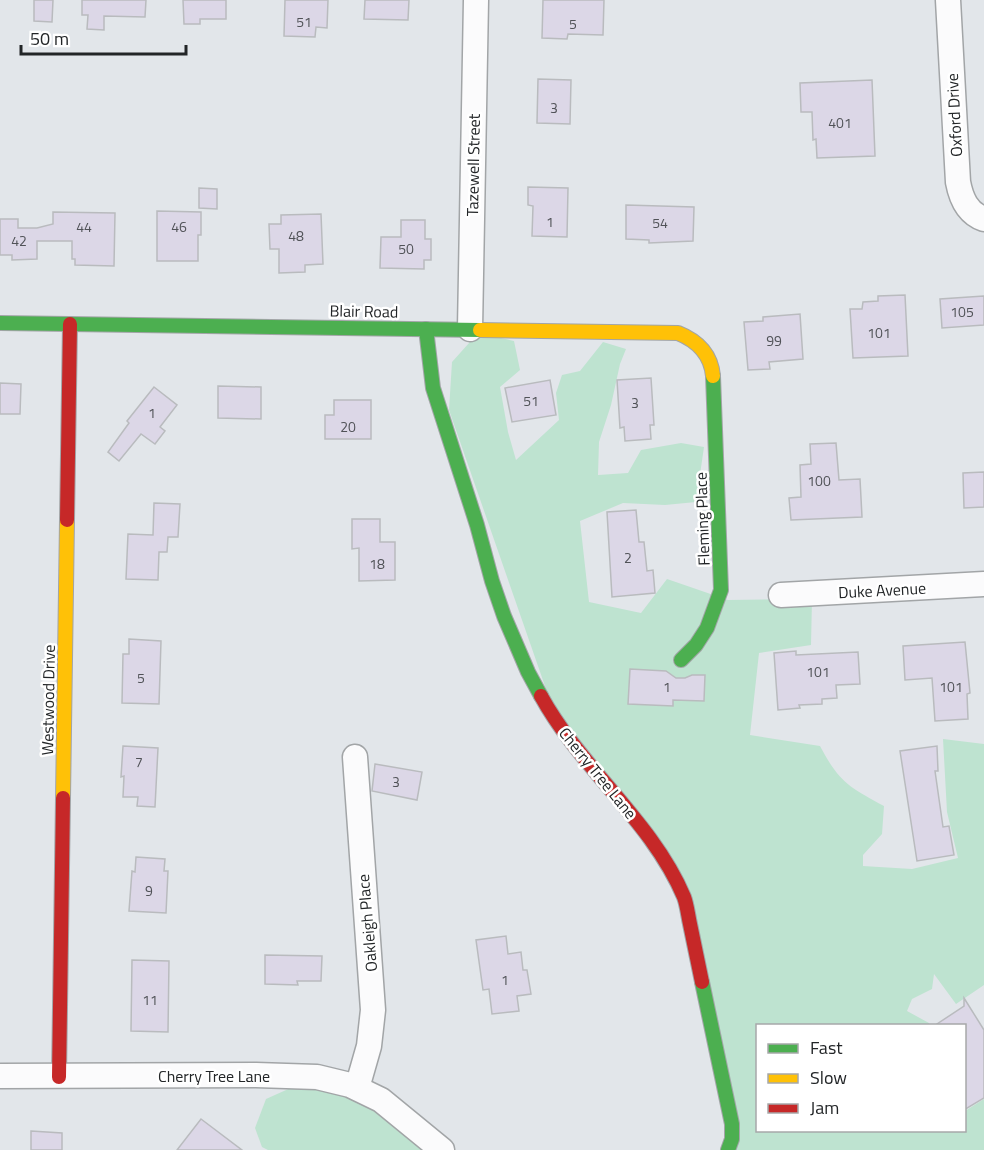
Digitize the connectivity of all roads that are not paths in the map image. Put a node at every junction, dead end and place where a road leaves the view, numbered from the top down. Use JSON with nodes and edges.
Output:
{"nodes":[{"id":1,"x":476,"y":0,"type":"edge"},
{"id":2,"x":948,"y":0,"type":"edge"},
{"id":3,"x":984,"y":219,"type":"edge"},
{"id":4,"x":0,"y":323,"type":"edge"},
{"id":5,"x":70,"y":324,"type":"junction"},
{"id":6,"x":426,"y":329,"type":"junction"},
{"id":7,"x":470,"y":330,"type":"junction"},
{"id":8,"x":712,"y":365,"type":"joint"},
{"id":9,"x":984,"y":584,"type":"edge"},
{"id":10,"x":781,"y":595,"type":"dead end"},
{"id":11,"x":681,"y":660,"type":"dead end"},
{"id":12,"x":355,"y":757,"type":"dead end"},
{"id":13,"x":0,"y":1076,"type":"edge"},
{"id":14,"x":59,"y":1077,"type":"junction"},
{"id":15,"x":357,"y":1088,"type":"junction"},
{"id":16,"x":442,"y":1150,"type":"edge"},
{"id":17,"x":728,"y":1150,"type":"edge"}],
"edges":[{"from":1,"to":7,"type":"street","name":"Tazewell Street"},
{"from":2,"to":3,"type":"street","name":"Oxford Drive"},
{"from":4,"to":5,"type":"street","name":"Blair Road"},
{"from":5,"to":6,"type":"street","name":"Blair Road"},
{"from":5,"to":14,"type":"street","name":"Westwood Drive"},
{"from":6,"to":7,"type":"street","name":"Blair Road"},
{"from":6,"to":17,"type":"street","name":"Cherry Tree Lane"},
{"from":7,"to":8,"type":"street","name":"Blair Road"},
{"from":8,"to":11,"type":"street","name":"Fleming Place"},
{"from":9,"to":10,"type":"street","name":"Duke Avenue"},
{"from":12,"to":15,"type":"street","name":"Oakleigh Place"},
{"from":13,"to":14,"type":"street","name":"Cherry Tree Lane"},
{"from":14,"to":15,"type":"street","name":"Cherry Tree Lane"},
{"from":15,"to":16,"type":"street","name":"Cherry Tree Lane"}]}
